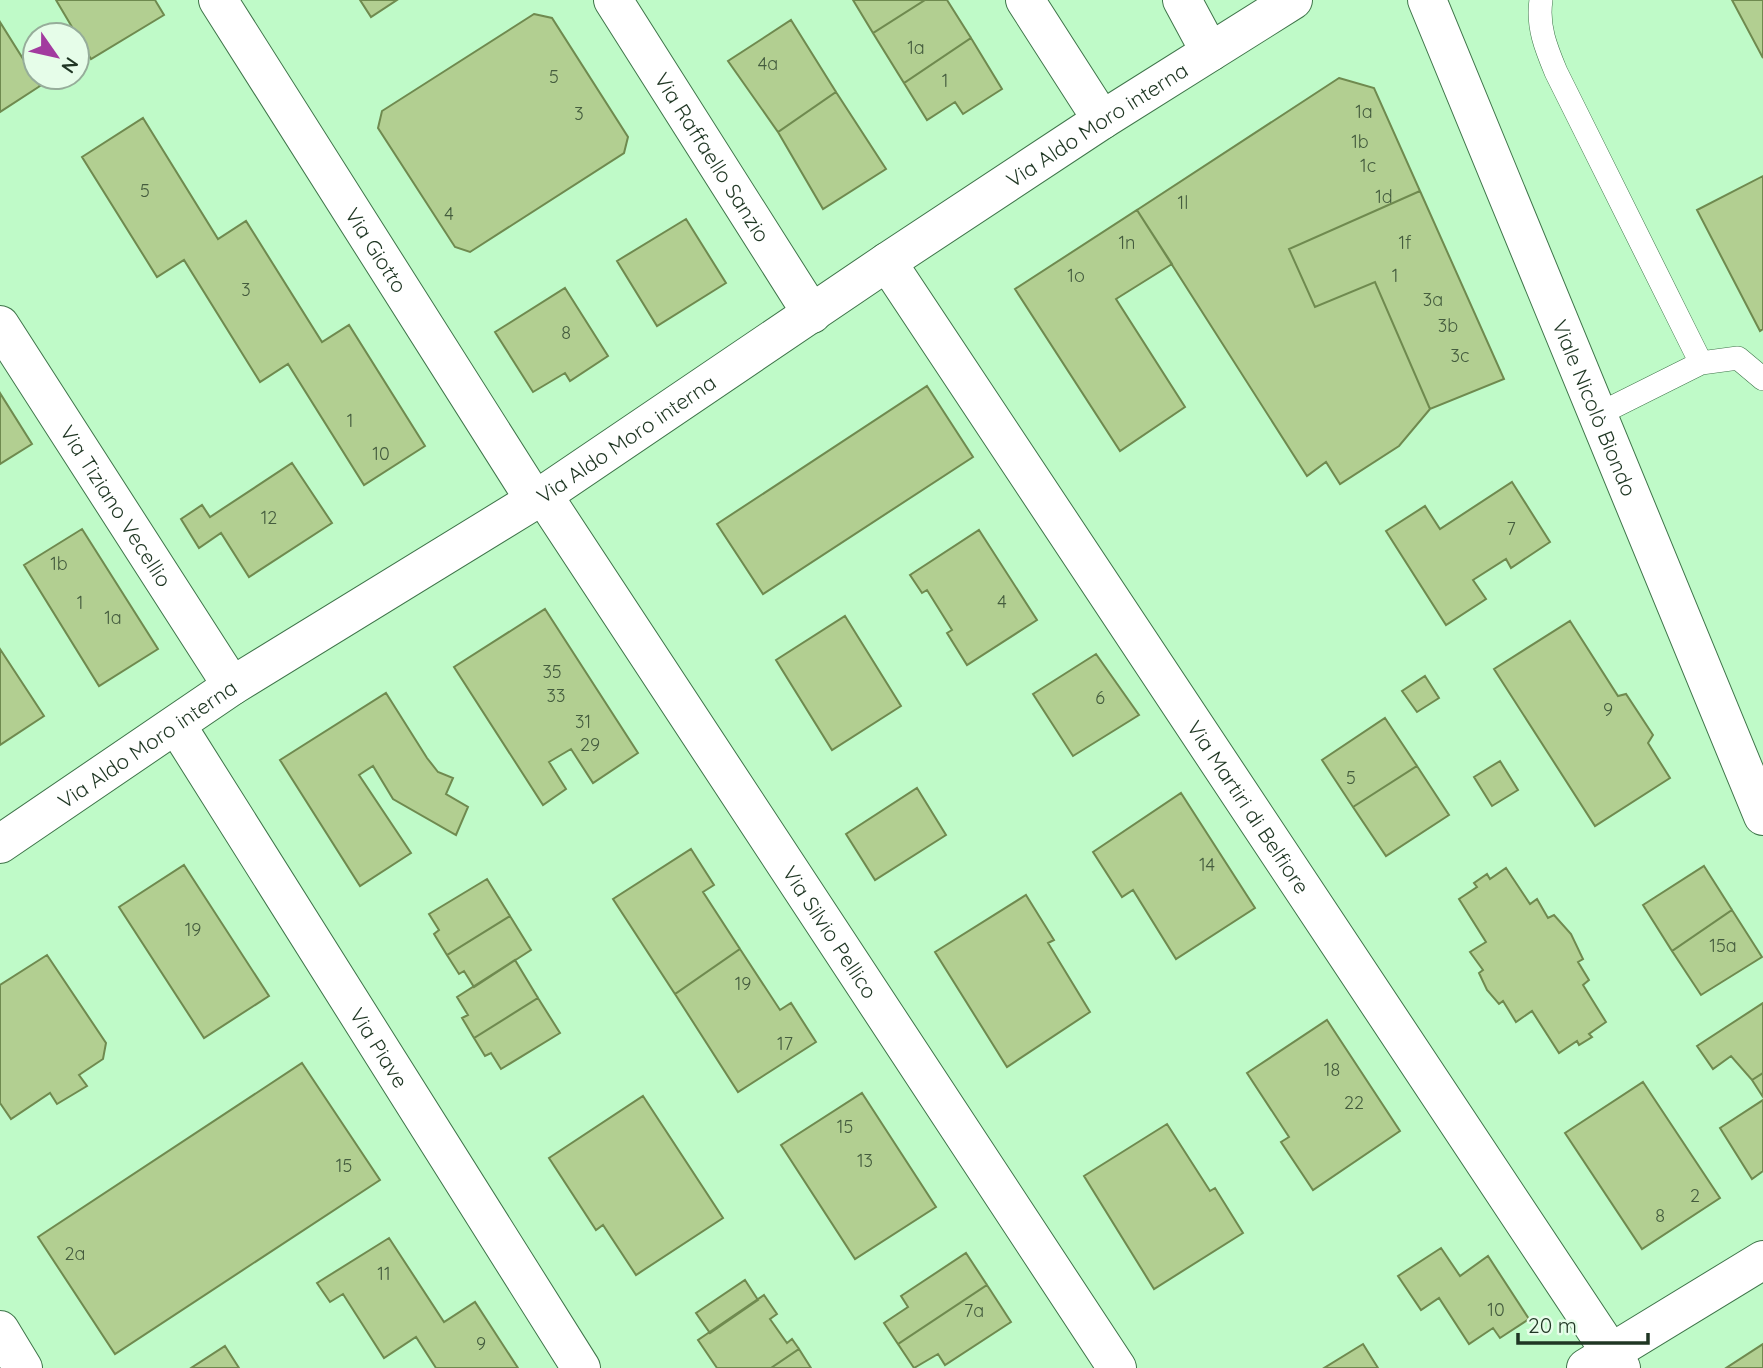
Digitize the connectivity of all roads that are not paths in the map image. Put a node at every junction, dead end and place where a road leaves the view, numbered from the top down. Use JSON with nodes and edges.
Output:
{"nodes":[{"id":1,"x":218,"y":0,"type":"edge"},
{"id":2,"x":613,"y":0,"type":"edge"},
{"id":3,"x":1025,"y":0,"type":"edge"},
{"id":4,"x":1182,"y":0,"type":"edge"},
{"id":5,"x":1293,"y":0,"type":"edge"},
{"id":6,"x":1427,"y":0,"type":"edge"},
{"id":7,"x":1541,"y":0,"type":"edge"},
{"id":8,"x":1258,"y":14,"type":"edge"},
{"id":9,"x":1210,"y":52,"type":"junction"},
{"id":10,"x":1102,"y":120,"type":"junction"},
{"id":11,"x":887,"y":262,"type":"junction"},
{"id":12,"x":812,"y":314,"type":"junction"},
{"id":13,"x":0,"y":325,"type":"edge"},
{"id":14,"x":1702,"y":363,"type":"junction"},
{"id":15,"x":1763,"y":379,"type":"edge"},
{"id":16,"x":1597,"y":415,"type":"junction"},
{"id":17,"x":538,"y":497,"type":"junction"},
{"id":18,"x":232,"y":687,"type":"junction"},
{"id":19,"x":177,"y":726,"type":"junction"},
{"id":20,"x":1760,"y":806,"type":"edge"},
{"id":21,"x":0,"y":844,"type":"edge"},
{"id":22,"x":1763,"y":1260,"type":"edge"},
{"id":23,"x":0,"y":1330,"type":"edge"},
{"id":24,"x":1606,"y":1363,"type":"edge"},
{"id":25,"x":23,"y":1368,"type":"edge"},
{"id":26,"x":580,"y":1368,"type":"edge"},
{"id":27,"x":1117,"y":1368,"type":"edge"}],
"edges":[{"from":1,"to":17,"type":"street","name":"Via Giotto"},
{"from":2,"to":12,"type":"street","name":"Via Raffaello Sanzio"},
{"from":3,"to":10,"type":"street"},
{"from":4,"to":9,"type":"street"},
{"from":5,"to":8,"type":"street","name":"Via Aldo Moro interna"},
{"from":6,"to":16,"type":"street","name":"Viale Nicolò Biondo"},
{"from":7,"to":14,"type":"lane"},
{"from":8,"to":9,"type":"street","name":"Via Aldo Moro interna"},
{"from":9,"to":10,"type":"street","name":"Via Aldo Moro interna"},
{"from":10,"to":11,"type":"street","name":"Via Aldo Moro interna"},
{"from":11,"to":12,"type":"street","name":"Via Aldo Moro interna"},
{"from":11,"to":24,"type":"street","name":"Via Martiri di Belfiore"},
{"from":12,"to":17,"type":"street","name":"Via Aldo Moro interna"},
{"from":13,"to":18,"type":"street","name":"Via Tiziano Vecellio"},
{"from":14,"to":15,"type":"lane"},
{"from":14,"to":16,"type":"lane"},
{"from":16,"to":20,"type":"street","name":"Viale Nicolò Biondo"},
{"from":17,"to":18,"type":"street","name":"Via Aldo Moro interna"},
{"from":17,"to":27,"type":"street","name":"Via Silvio Pellico"},
{"from":18,"to":19,"type":"street","name":"Via Aldo Moro interna"},
{"from":19,"to":21,"type":"street","name":"Via Aldo Moro interna"},
{"from":19,"to":26,"type":"street","name":"Via Piave"},
{"from":22,"to":24,"type":"street"},
{"from":23,"to":25,"type":"street"}]}
